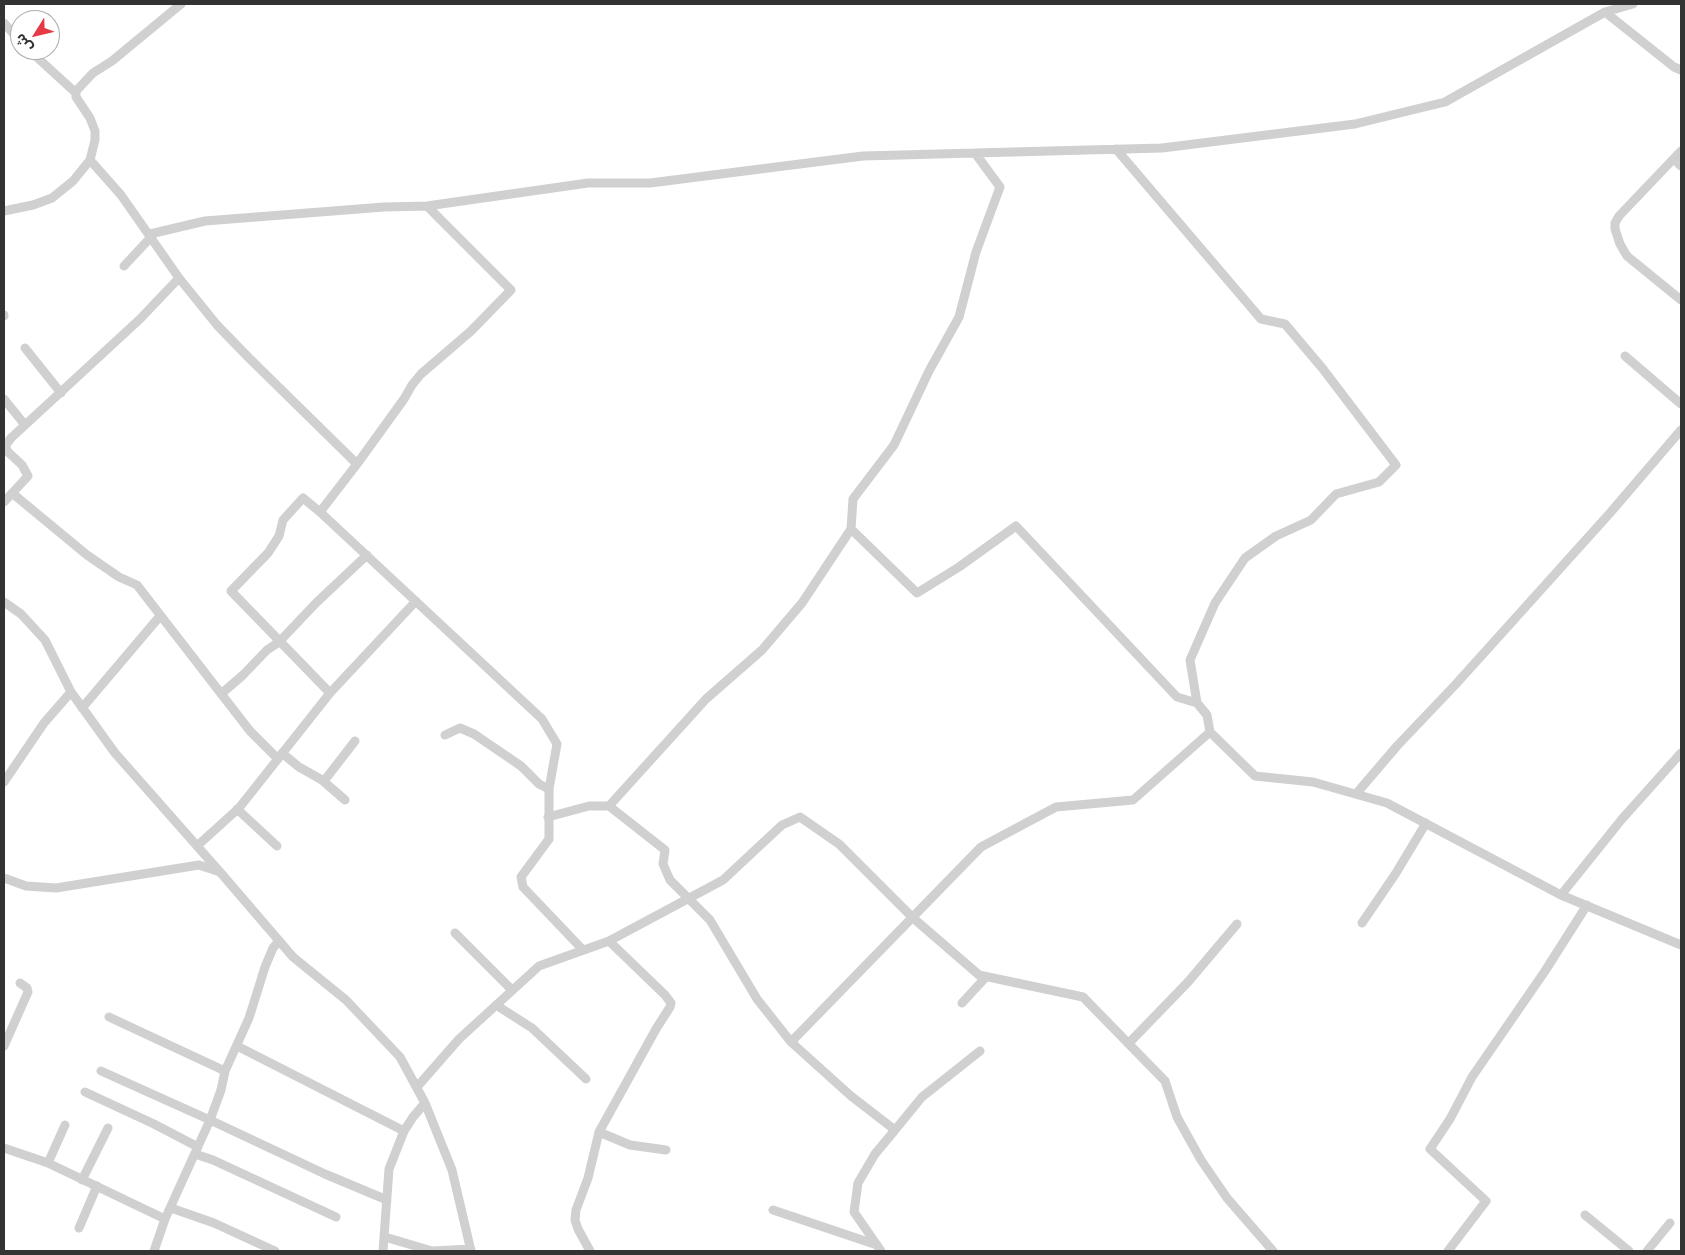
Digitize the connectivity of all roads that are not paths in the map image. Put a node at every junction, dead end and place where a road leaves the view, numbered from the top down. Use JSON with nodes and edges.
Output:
{"nodes":[{"id":1,"x":181,"y":4,"type":"edge"},
{"id":2,"x":1633,"y":4,"type":"edge"},
{"id":3,"x":1605,"y":12,"type":"junction"},
{"id":4,"x":40,"y":60,"type":"edge"},
{"id":5,"x":1681,"y":70,"type":"edge"},
{"id":6,"x":76,"y":93,"type":"junction"},
{"id":7,"x":1116,"y":149,"type":"junction"},
{"id":8,"x":1681,"y":151,"type":"edge"},
{"id":9,"x":975,"y":153,"type":"junction"},
{"id":10,"x":1674,"y":159,"type":"junction"},
{"id":11,"x":90,"y":160,"type":"junction"},
{"id":12,"x":1681,"y":166,"type":"edge"},
{"id":13,"x":428,"y":206,"type":"junction"},
{"id":14,"x":4,"y":210,"type":"edge"},
{"id":15,"x":150,"y":236,"type":"junction"},
{"id":16,"x":124,"y":266,"type":"dead end"},
{"id":17,"x":179,"y":278,"type":"junction"},
{"id":18,"x":1681,"y":300,"type":"edge"},
{"id":19,"x":25,"y":348,"type":"dead end"},
{"id":20,"x":1625,"y":356,"type":"dead end"},
{"id":21,"x":61,"y":393,"type":"junction"},
{"id":22,"x":4,"y":399,"type":"edge"},
{"id":23,"x":1681,"y":404,"type":"edge"},
{"id":24,"x":25,"y":425,"type":"junction"},
{"id":25,"x":1681,"y":430,"type":"edge"},
{"id":26,"x":7,"y":435,"type":"edge"},
{"id":27,"x":357,"y":464,"type":"junction"},
{"id":28,"x":7,"y":496,"type":"edge"},
{"id":29,"x":320,"y":512,"type":"junction"},
{"id":30,"x":851,"y":529,"type":"junction"},
{"id":31,"x":367,"y":555,"type":"junction"},
{"id":32,"x":416,"y":600,"type":"junction"},
{"id":33,"x":4,"y":602,"type":"edge"},
{"id":34,"x":160,"y":616,"type":"junction"},
{"id":35,"x":279,"y":642,"type":"junction"},
{"id":36,"x":71,"y":692,"type":"junction"},
{"id":37,"x":330,"y":693,"type":"junction"},
{"id":38,"x":221,"y":694,"type":"junction"},
{"id":39,"x":1197,"y":703,"type":"junction"},
{"id":40,"x":82,"y":708,"type":"junction"},
{"id":41,"x":1210,"y":732,"type":"junction"},
{"id":42,"x":445,"y":735,"type":"dead end"},
{"id":43,"x":356,"y":741,"type":"dead end"},
{"id":44,"x":1681,"y":753,"type":"edge"},
{"id":45,"x":280,"y":756,"type":"junction"},
{"id":46,"x":4,"y":782,"type":"edge"},
{"id":47,"x":324,"y":782,"type":"junction"},
{"id":48,"x":549,"y":789,"type":"junction"},
{"id":49,"x":1356,"y":794,"type":"junction"},
{"id":50,"x":345,"y":800,"type":"dead end"},
{"id":51,"x":610,"y":806,"type":"junction"},
{"id":52,"x":237,"y":809,"type":"junction"},
{"id":53,"x":548,"y":817,"type":"junction"},
{"id":54,"x":1426,"y":823,"type":"junction"},
{"id":55,"x":197,"y":846,"type":"junction"},
{"id":56,"x":277,"y":846,"type":"dead end"},
{"id":57,"x":220,"y":872,"type":"junction"},
{"id":58,"x":4,"y":878,"type":"edge"},
{"id":59,"x":1561,"y":895,"type":"junction"},
{"id":60,"x":688,"y":898,"type":"junction"},
{"id":61,"x":1586,"y":906,"type":"junction"},
{"id":62,"x":912,"y":917,"type":"junction"},
{"id":63,"x":1362,"y":923,"type":"dead end"},
{"id":64,"x":1238,"y":924,"type":"dead end"},
{"id":65,"x":455,"y":933,"type":"dead end"},
{"id":66,"x":279,"y":940,"type":"junction"},
{"id":67,"x":609,"y":941,"type":"junction"},
{"id":68,"x":1681,"y":945,"type":"edge"},
{"id":69,"x":583,"y":950,"type":"junction"},
{"id":70,"x":986,"y":976,"type":"junction"},
{"id":71,"x":20,"y":983,"type":"dead end"},
{"id":72,"x":512,"y":990,"type":"junction"},
{"id":73,"x":962,"y":1003,"type":"dead end"},
{"id":74,"x":496,"y":1005,"type":"junction"},
{"id":75,"x":109,"y":1017,"type":"dead end"},
{"id":76,"x":791,"y":1042,"type":"junction"},
{"id":77,"x":1130,"y":1043,"type":"junction"},
{"id":78,"x":4,"y":1046,"type":"edge"},
{"id":79,"x":238,"y":1046,"type":"junction"},
{"id":80,"x":980,"y":1051,"type":"dead end"},
{"id":81,"x":101,"y":1071,"type":"dead end"},
{"id":82,"x":225,"y":1071,"type":"junction"},
{"id":83,"x":586,"y":1079,"type":"dead end"},
{"id":84,"x":417,"y":1087,"type":"junction"},
{"id":85,"x":85,"y":1092,"type":"dead end"},
{"id":86,"x":425,"y":1103,"type":"junction"},
{"id":87,"x":210,"y":1120,"type":"junction"},
{"id":88,"x":65,"y":1125,"type":"dead end"},
{"id":89,"x":108,"y":1128,"type":"dead end"},
{"id":90,"x":894,"y":1130,"type":"junction"},
{"id":91,"x":404,"y":1131,"type":"junction"},
{"id":92,"x":599,"y":1132,"type":"junction"},
{"id":93,"x":4,"y":1148,"type":"edge"},
{"id":94,"x":196,"y":1150,"type":"junction"},
{"id":95,"x":666,"y":1150,"type":"dead end"},
{"id":96,"x":48,"y":1163,"type":"junction"},
{"id":97,"x":82,"y":1180,"type":"junction"},
{"id":98,"x":97,"y":1186,"type":"junction"},
{"id":99,"x":387,"y":1200,"type":"junction"},
{"id":100,"x":171,"y":1208,"type":"junction"},
{"id":101,"x":772,"y":1210,"type":"dead end"},
{"id":102,"x":1585,"y":1215,"type":"dead end"},
{"id":103,"x":336,"y":1217,"type":"dead end"},
{"id":104,"x":166,"y":1219,"type":"junction"},
{"id":105,"x":1670,"y":1223,"type":"dead end"},
{"id":106,"x":79,"y":1228,"type":"dead end"},
{"id":107,"x":385,"y":1237,"type":"junction"},
{"id":108,"x":879,"y":1248,"type":"edge"},
{"id":109,"x":471,"y":1250,"type":"edge"},
{"id":110,"x":154,"y":1251,"type":"edge"},
{"id":111,"x":275,"y":1251,"type":"edge"},
{"id":112,"x":383,"y":1251,"type":"edge"},
{"id":113,"x":590,"y":1251,"type":"edge"},
{"id":114,"x":1272,"y":1251,"type":"edge"},
{"id":115,"x":1448,"y":1251,"type":"edge"},
{"id":116,"x":1629,"y":1251,"type":"edge"},
{"id":117,"x":1647,"y":1251,"type":"edge"}],
"edges":[{"from":1,"to":6,"type":"street"},
{"from":2,"to":3,"type":"street"},
{"from":3,"to":5,"type":"street"},
{"from":3,"to":7,"type":"street"},
{"from":4,"to":6,"type":"street"},
{"from":6,"to":11,"type":"street"},
{"from":7,"to":9,"type":"street"},
{"from":7,"to":39,"type":"street"},
{"from":8,"to":10,"type":"street"},
{"from":9,"to":13,"type":"street"},
{"from":9,"to":30,"type":"street"},
{"from":10,"to":12,"type":"street"},
{"from":10,"to":18,"type":"street"},
{"from":11,"to":14,"type":"street"},
{"from":11,"to":15,"type":"street"},
{"from":13,"to":15,"type":"street"},
{"from":13,"to":27,"type":"street"},
{"from":15,"to":16,"type":"street"},
{"from":15,"to":17,"type":"street"},
{"from":17,"to":21,"type":"street"},
{"from":17,"to":27,"type":"street"},
{"from":19,"to":21,"type":"street"},
{"from":20,"to":23,"type":"street"},
{"from":21,"to":24,"type":"street"},
{"from":22,"to":24,"type":"street"},
{"from":24,"to":26,"type":"street"},
{"from":25,"to":49,"type":"street"},
{"from":26,"to":28,"type":"street"},
{"from":27,"to":29,"type":"street"},
{"from":28,"to":34,"type":"street"},
{"from":29,"to":31,"type":"street"},
{"from":29,"to":35,"type":"street"},
{"from":30,"to":39,"type":"street"},
{"from":30,"to":51,"type":"street"},
{"from":31,"to":32,"type":"street"},
{"from":31,"to":35,"type":"street"},
{"from":32,"to":37,"type":"street"},
{"from":32,"to":48,"type":"street"},
{"from":33,"to":36,"type":"street"},
{"from":34,"to":38,"type":"street"},
{"from":34,"to":40,"type":"street"},
{"from":35,"to":37,"type":"street"},
{"from":35,"to":38,"type":"street"},
{"from":36,"to":40,"type":"street"},
{"from":36,"to":46,"type":"street"},
{"from":37,"to":45,"type":"street"},
{"from":38,"to":45,"type":"street"},
{"from":39,"to":41,"type":"street"},
{"from":40,"to":55,"type":"street"},
{"from":41,"to":49,"type":"street"},
{"from":41,"to":62,"type":"street"},
{"from":42,"to":48,"type":"street"},
{"from":43,"to":47,"type":"street"},
{"from":44,"to":59,"type":"street"},
{"from":45,"to":47,"type":"street"},
{"from":45,"to":52,"type":"street"},
{"from":47,"to":50,"type":"street"},
{"from":48,"to":53,"type":"street"},
{"from":49,"to":54,"type":"street"},
{"from":51,"to":53,"type":"street"},
{"from":51,"to":60,"type":"street"},
{"from":52,"to":55,"type":"street"},
{"from":52,"to":56,"type":"street"},
{"from":53,"to":69,"type":"street"},
{"from":54,"to":59,"type":"street"},
{"from":54,"to":63,"type":"street"},
{"from":55,"to":57,"type":"street"},
{"from":57,"to":58,"type":"street"},
{"from":57,"to":66,"type":"street"},
{"from":59,"to":61,"type":"street"},
{"from":60,"to":62,"type":"street"},
{"from":60,"to":67,"type":"street"},
{"from":60,"to":76,"type":"street"},
{"from":61,"to":68,"type":"street"},
{"from":61,"to":115,"type":"street"},
{"from":62,"to":70,"type":"street"},
{"from":62,"to":76,"type":"street"},
{"from":64,"to":77,"type":"street"},
{"from":65,"to":72,"type":"street"},
{"from":66,"to":79,"type":"street"},
{"from":66,"to":84,"type":"street"},
{"from":67,"to":69,"type":"street"},
{"from":67,"to":92,"type":"street"},
{"from":69,"to":72,"type":"street"},
{"from":70,"to":73,"type":"street"},
{"from":70,"to":77,"type":"street"},
{"from":71,"to":78,"type":"street"},
{"from":72,"to":74,"type":"street"},
{"from":74,"to":83,"type":"street"},
{"from":74,"to":84,"type":"street"},
{"from":75,"to":82,"type":"street"},
{"from":76,"to":90,"type":"street"},
{"from":77,"to":114,"type":"street"},
{"from":79,"to":82,"type":"street"},
{"from":79,"to":91,"type":"street"},
{"from":80,"to":90,"type":"street"},
{"from":81,"to":87,"type":"street"},
{"from":82,"to":87,"type":"street"},
{"from":84,"to":86,"type":"street"},
{"from":85,"to":94,"type":"street"},
{"from":86,"to":91,"type":"street"},
{"from":86,"to":109,"type":"street"},
{"from":87,"to":94,"type":"street"},
{"from":87,"to":99,"type":"street"},
{"from":88,"to":96,"type":"street"},
{"from":89,"to":97,"type":"street"},
{"from":90,"to":108,"type":"street"},
{"from":91,"to":99,"type":"street"},
{"from":92,"to":95,"type":"street"},
{"from":92,"to":113,"type":"street"},
{"from":93,"to":96,"type":"street"},
{"from":94,"to":100,"type":"street"},
{"from":94,"to":103,"type":"street"},
{"from":96,"to":97,"type":"street"},
{"from":97,"to":98,"type":"street"},
{"from":98,"to":104,"type":"street"},
{"from":98,"to":106,"type":"street"},
{"from":99,"to":107,"type":"street"},
{"from":100,"to":104,"type":"street"},
{"from":100,"to":111,"type":"street"},
{"from":101,"to":108,"type":"street"},
{"from":102,"to":116,"type":"street"},
{"from":104,"to":110,"type":"street"},
{"from":105,"to":117,"type":"street"},
{"from":107,"to":109,"type":"street"},
{"from":107,"to":112,"type":"street"}]}
